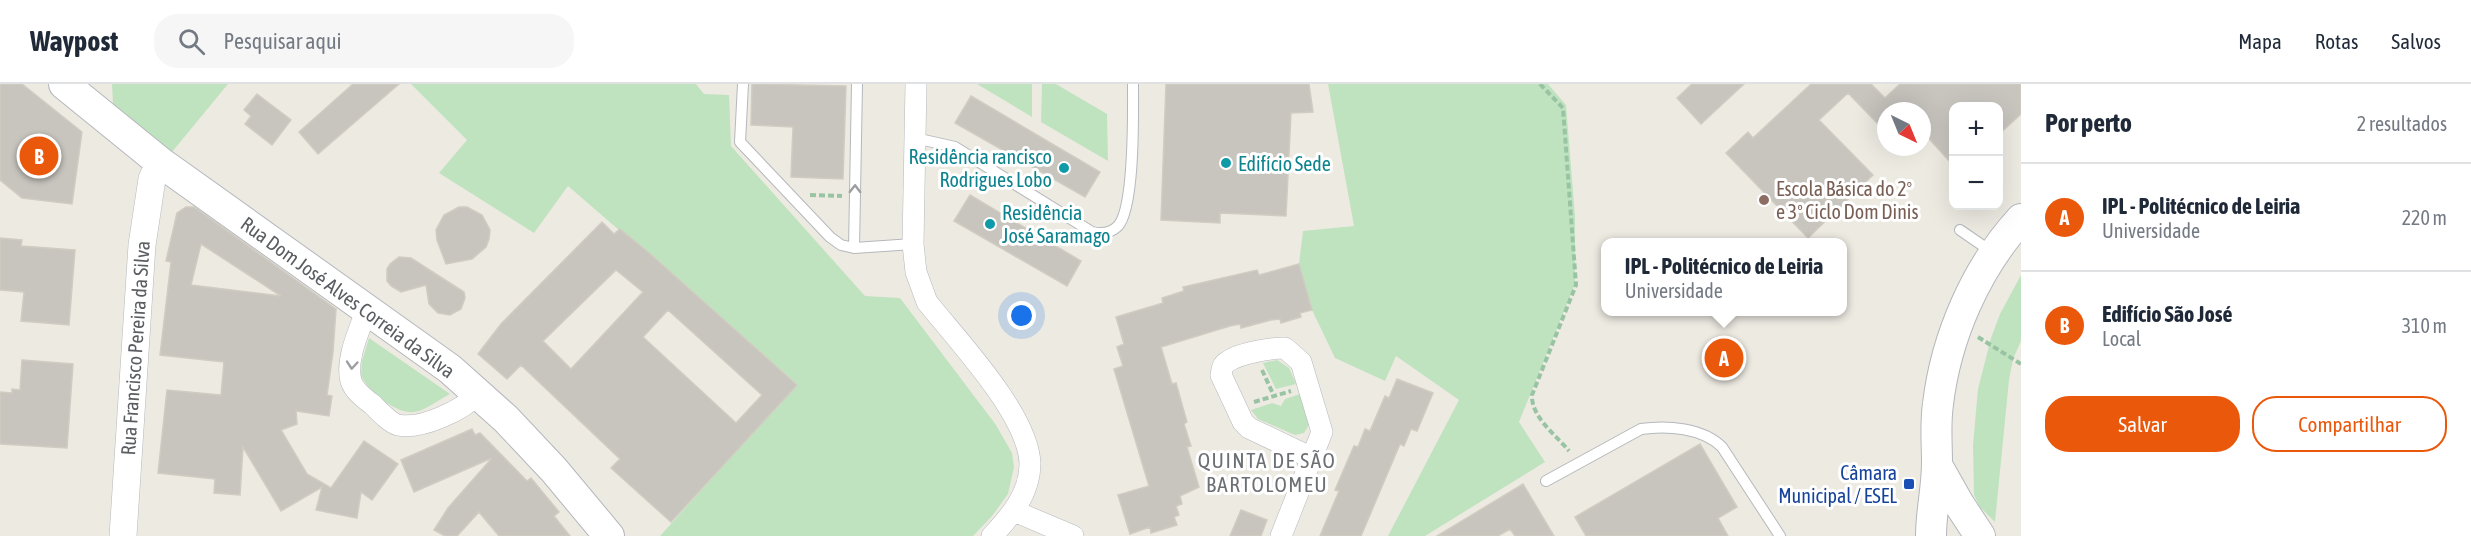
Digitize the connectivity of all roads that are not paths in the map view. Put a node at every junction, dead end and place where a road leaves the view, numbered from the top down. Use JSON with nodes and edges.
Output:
{"nodes":[{"id":1,"x":64,"y":84,"type":"edge"},
{"id":2,"x":743,"y":84,"type":"edge"},
{"id":3,"x":857,"y":84,"type":"edge"},
{"id":4,"x":916,"y":84,"type":"edge"},
{"id":5,"x":1133,"y":84,"type":"edge"},
{"id":6,"x":915,"y":138,"type":"junction"},
{"id":7,"x":160,"y":162,"type":"junction"},
{"id":8,"x":2021,"y":219,"type":"edge"},
{"id":9,"x":1960,"y":230,"type":"dead end"},
{"id":10,"x":913,"y":244,"type":"junction"},
{"id":11,"x":854,"y":248,"type":"junction"},
{"id":12,"x":1994,"y":254,"type":"junction"},
{"id":13,"x":367,"y":309,"type":"junction"},
{"id":14,"x":478,"y":394,"type":"junction"},
{"id":15,"x":1312,"y":458,"type":"junction"},
{"id":16,"x":1937,"y":465,"type":"junction"},
{"id":17,"x":1546,"y":481,"type":"dead end"},
{"id":18,"x":1014,"y":512,"type":"junction"},
{"id":19,"x":123,"y":536,"type":"edge"},
{"id":20,"x":609,"y":536,"type":"edge"},
{"id":21,"x":992,"y":536,"type":"edge"},
{"id":22,"x":1073,"y":536,"type":"edge"},
{"id":23,"x":1281,"y":536,"type":"edge"},
{"id":24,"x":1780,"y":536,"type":"edge"},
{"id":25,"x":1931,"y":536,"type":"edge"},
{"id":26,"x":1952,"y":536,"type":"edge"},
{"id":27,"x":1980,"y":536,"type":"edge"}],
"edges":[{"from":1,"to":7,"type":"main road","name":"Rua Dom José Alves Correia da Silva"},
{"from":2,"to":11,"type":"lane"},
{"from":11,"to":3,"type":"lane","one_way":true},
{"from":4,"to":6,"type":"street"},
{"from":5,"to":6,"type":"lane"},
{"from":6,"to":10,"type":"street"},
{"from":7,"to":13,"type":"main road","name":"Rua Dom José Alves Correia da Silva"},
{"from":7,"to":19,"type":"street","name":"Rua Francisco Pereira da Silva"},
{"from":8,"to":12,"type":"main road"},
{"from":9,"to":12,"type":"lane"},
{"from":10,"to":11,"type":"lane"},
{"from":10,"to":18,"type":"street"},
{"from":12,"to":16,"type":"main road"},
{"from":13,"to":14,"type":"main road","name":"Rua Dom José Alves Correia da Silva"},
{"from":13,"to":14,"type":"street","one_way":true},
{"from":14,"to":20,"type":"main road","name":"Rua Dom José Alves Correia da Silva"},
{"from":15,"to":15,"type":"street"},
{"from":15,"to":23,"type":"street"},
{"from":16,"to":25,"type":"main road"},
{"from":16,"to":26,"type":"main road"},
{"from":16,"to":27,"type":"main road"},
{"from":17,"to":24,"type":"lane"},
{"from":18,"to":21,"type":"street"},
{"from":18,"to":22,"type":"street"}]}
